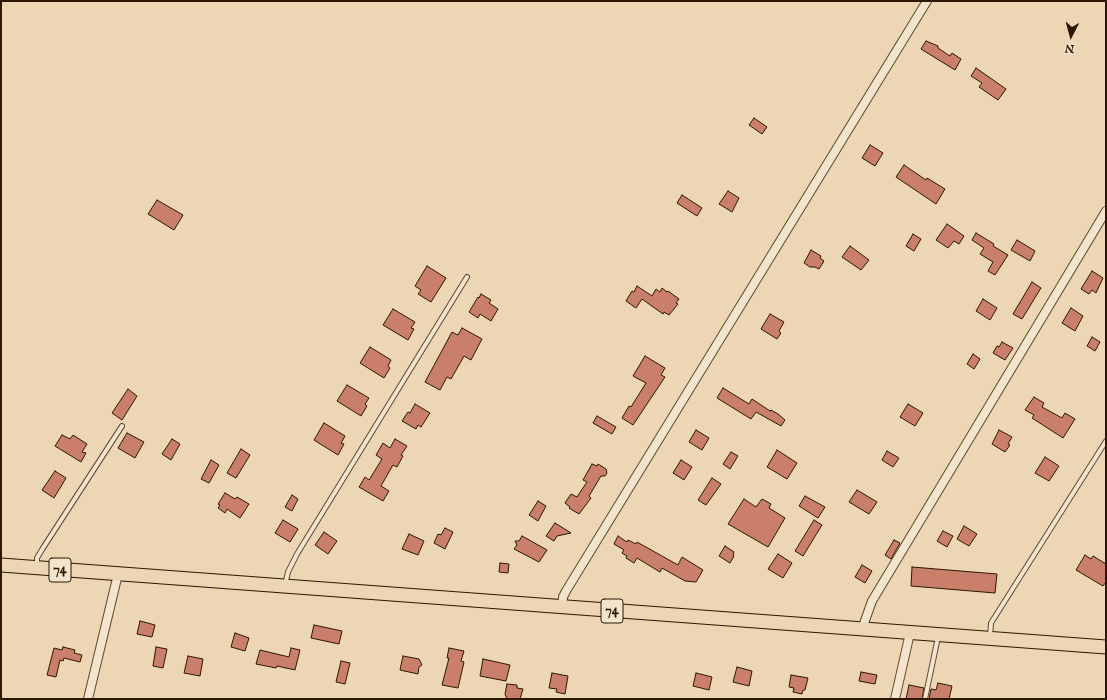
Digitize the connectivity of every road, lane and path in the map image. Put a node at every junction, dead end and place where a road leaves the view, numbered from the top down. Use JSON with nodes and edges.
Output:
{"nodes":[{"id":1,"x":927,"y":1,"type":"edge"},
{"id":2,"x":1106,"y":211,"type":"edge"},
{"id":3,"x":467,"y":277,"type":"dead end"},
{"id":4,"x":122,"y":426,"type":"dead end"},
{"id":5,"x":1106,"y":440,"type":"edge"},
{"id":6,"x":1,"y":565,"type":"edge"},
{"id":7,"x":37,"y":568,"type":"junction"},
{"id":8,"x":118,"y":574,"type":"junction"},
{"id":9,"x":284,"y":587,"type":"junction"},
{"id":10,"x":562,"y":608,"type":"junction"},
{"id":11,"x":862,"y":629,"type":"junction"},
{"id":12,"x":910,"y":633,"type":"junction"},
{"id":13,"x":938,"y":635,"type":"junction"},
{"id":14,"x":990,"y":639,"type":"junction"},
{"id":15,"x":1106,"y":647,"type":"edge"},
{"id":16,"x":88,"y":699,"type":"edge"},
{"id":17,"x":895,"y":699,"type":"edge"},
{"id":18,"x":925,"y":699,"type":"edge"}],
"edges":[{"from":1,"to":10,"type":"street"},
{"from":2,"to":11,"type":"street"},
{"from":3,"to":9,"type":"lane"},
{"from":4,"to":7,"type":"lane"},
{"from":5,"to":14,"type":"lane"},
{"from":6,"to":7,"type":"main road","number":"74"},
{"from":7,"to":8,"type":"main road","number":"74"},
{"from":8,"to":9,"type":"main road","number":"74"},
{"from":8,"to":16,"type":"street"},
{"from":9,"to":10,"type":"main road","number":"74"},
{"from":10,"to":11,"type":"main road","number":"74"},
{"from":11,"to":12,"type":"main road","number":"74"},
{"from":12,"to":13,"type":"main road","number":"74"},
{"from":12,"to":17,"type":"street"},
{"from":13,"to":14,"type":"main road","number":"74"},
{"from":13,"to":18,"type":"lane"},
{"from":14,"to":15,"type":"main road","number":"74"}]}
